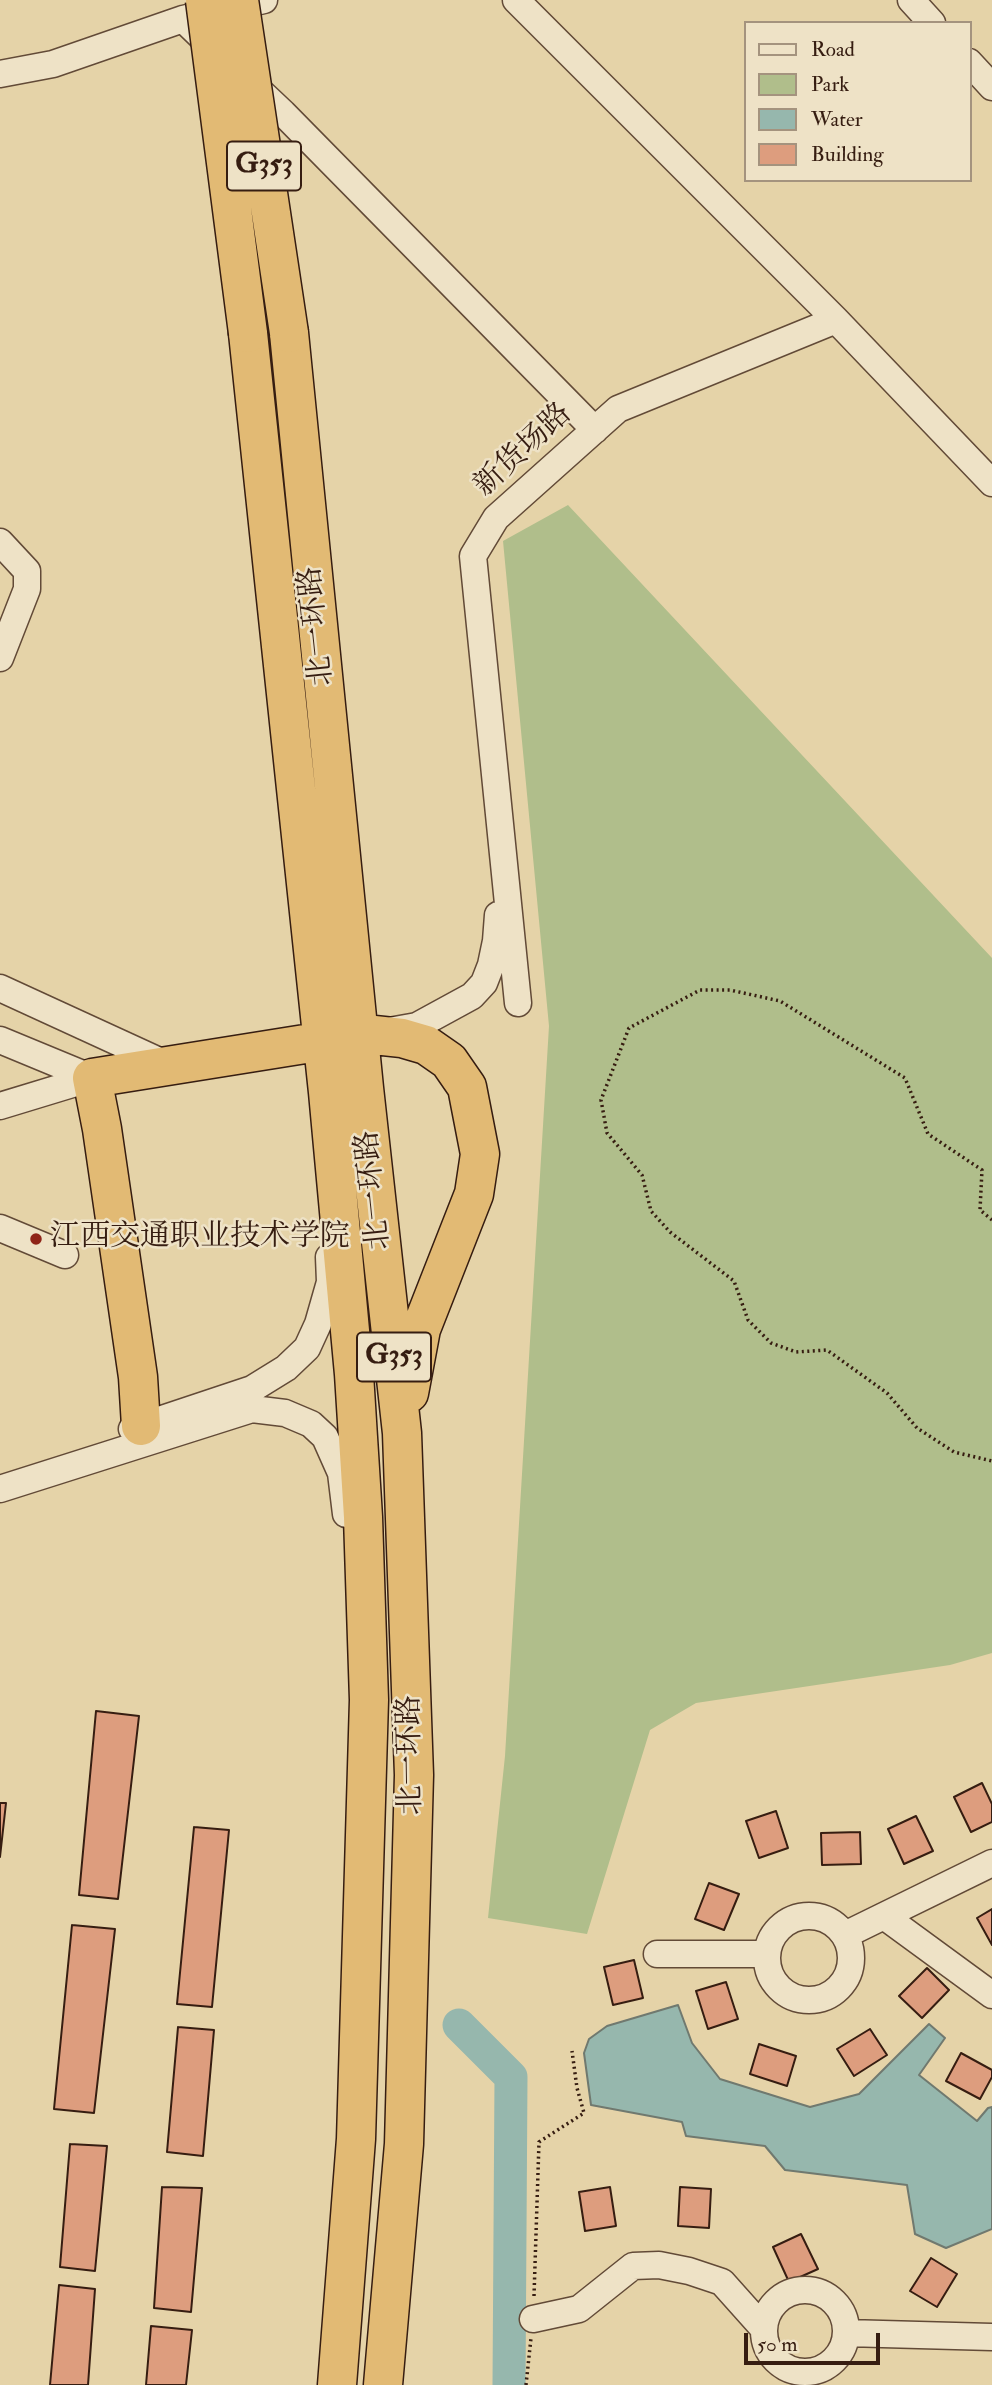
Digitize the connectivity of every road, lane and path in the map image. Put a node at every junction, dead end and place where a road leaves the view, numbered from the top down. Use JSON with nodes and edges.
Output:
{"nodes":[{"id":1,"x":239,"y":0,"type":"edge"},
{"id":2,"x":264,"y":0,"type":"edge"},
{"id":3,"x":516,"y":0,"type":"edge"},
{"id":4,"x":911,"y":0,"type":"edge"},
{"id":5,"x":194,"y":10,"type":"edge"},
{"id":6,"x":930,"y":21,"type":"edge"},
{"id":7,"x":971,"y":64,"type":"edge"},
{"id":8,"x":0,"y":74,"type":"edge"},
{"id":9,"x":992,"y":87,"type":"edge"},
{"id":10,"x":836,"y":320,"type":"junction"},
{"id":11,"x":595,"y":430,"type":"junction"},
{"id":12,"x":992,"y":483,"type":"edge"},
{"id":13,"x":0,"y":542,"type":"edge"},
{"id":14,"x":0,"y":561,"type":"edge"},
{"id":15,"x":0,"y":622,"type":"edge"},
{"id":16,"x":0,"y":658,"type":"edge"},
{"id":17,"x":498,"y":803,"type":"junction"},
{"id":18,"x":0,"y":988,"type":"edge"},
{"id":19,"x":518,"y":1003,"type":"dead end"},
{"id":20,"x":374,"y":1035,"type":"joint"},
{"id":21,"x":0,"y":1040,"type":"edge"},
{"id":22,"x":305,"y":1044,"type":"dead end"},
{"id":23,"x":170,"y":1066,"type":"junction"},
{"id":24,"x":92,"y":1078,"type":"junction"},
{"id":25,"x":328,"y":1092,"type":"junction"},
{"id":26,"x":0,"y":1106,"type":"edge"},
{"id":27,"x":992,"y":1220,"type":"edge"},
{"id":28,"x":0,"y":1228,"type":"edge"},
{"id":29,"x":65,"y":1255,"type":"dead end"},
{"id":30,"x":402,"y":1433,"type":"junction"},
{"id":31,"x":141,"y":1435,"type":"junction"},
{"id":32,"x":992,"y":1461,"type":"edge"},
{"id":33,"x":0,"y":1472,"type":"edge"},
{"id":34,"x":0,"y":1489,"type":"edge"},
{"id":35,"x":369,"y":1700,"type":"junction"},
{"id":36,"x":992,"y":1863,"type":"edge"},
{"id":37,"x":884,"y":1916,"type":"junction"},
{"id":38,"x":845,"y":1935,"type":"junction"},
{"id":39,"x":657,"y":1954,"type":"dead end"},
{"id":40,"x":767,"y":1954,"type":"junction"},
{"id":41,"x":992,"y":1995,"type":"edge"},
{"id":42,"x":572,"y":2050,"type":"dead end"},
{"id":43,"x":533,"y":2319,"type":"junction"},
{"id":44,"x":764,"y":2329,"type":"junction"},
{"id":45,"x":846,"y":2333,"type":"junction"},
{"id":46,"x":992,"y":2337,"type":"edge"},
{"id":47,"x":337,"y":2385,"type":"edge"},
{"id":48,"x":383,"y":2385,"type":"edge"},
{"id":49,"x":526,"y":2385,"type":"edge"}],
"edges":[{"from":1,"to":30,"type":"highway","name":"北一环路","number":"G353","bridge":true},
{"from":2,"to":5,"type":"street"},
{"from":3,"to":10,"type":"street"},
{"from":4,"to":6,"type":"street"},
{"from":5,"to":8,"type":"street"},
{"from":5,"to":11,"type":"street"},
{"from":5,"to":25,"type":"highway","name":"北一环路","number":"G353","bridge":true},
{"from":7,"to":9,"type":"street"},
{"from":10,"to":11,"type":"street","name":"新货场路"},
{"from":10,"to":12,"type":"street"},
{"from":11,"to":17,"type":"street","name":"新货场路"},
{"from":13,"to":16,"type":"street"},
{"from":14,"to":15,"type":"street"},
{"from":17,"to":19,"type":"street","name":"新货场路"},
{"from":17,"to":20,"type":"street"},
{"from":18,"to":23,"type":"street"},
{"from":20,"to":30,"type":"highway"},
{"from":21,"to":24,"type":"street"},
{"from":22,"to":23,"type":"highway"},
{"from":23,"to":24,"type":"highway"},
{"from":24,"to":26,"type":"street"},
{"from":24,"to":31,"type":"highway"},
{"from":25,"to":31,"type":"street"},
{"from":25,"to":35,"type":"highway","name":"北一环路","number":"G353"},
{"from":27,"to":32,"type":"path"},
{"from":28,"to":29,"type":"street"},
{"from":30,"to":48,"type":"highway","name":"北一环路","number":"G353"},
{"from":31,"to":33,"type":"street"},
{"from":31,"to":34,"type":"street"},
{"from":31,"to":35,"type":"street"},
{"from":35,"to":47,"type":"highway","name":"北一环路","number":"G353"},
{"from":36,"to":37,"type":"street"},
{"from":37,"to":38,"type":"street"},
{"from":37,"to":41,"type":"street"},
{"from":38,"to":40,"type":"street"},
{"from":38,"to":40,"type":"street"},
{"from":39,"to":40,"type":"street"},
{"from":42,"to":43,"type":"path"},
{"from":43,"to":44,"type":"street"},
{"from":43,"to":49,"type":"path"},
{"from":44,"to":45,"type":"street"},
{"from":44,"to":45,"type":"street"},
{"from":45,"to":46,"type":"street"}]}
